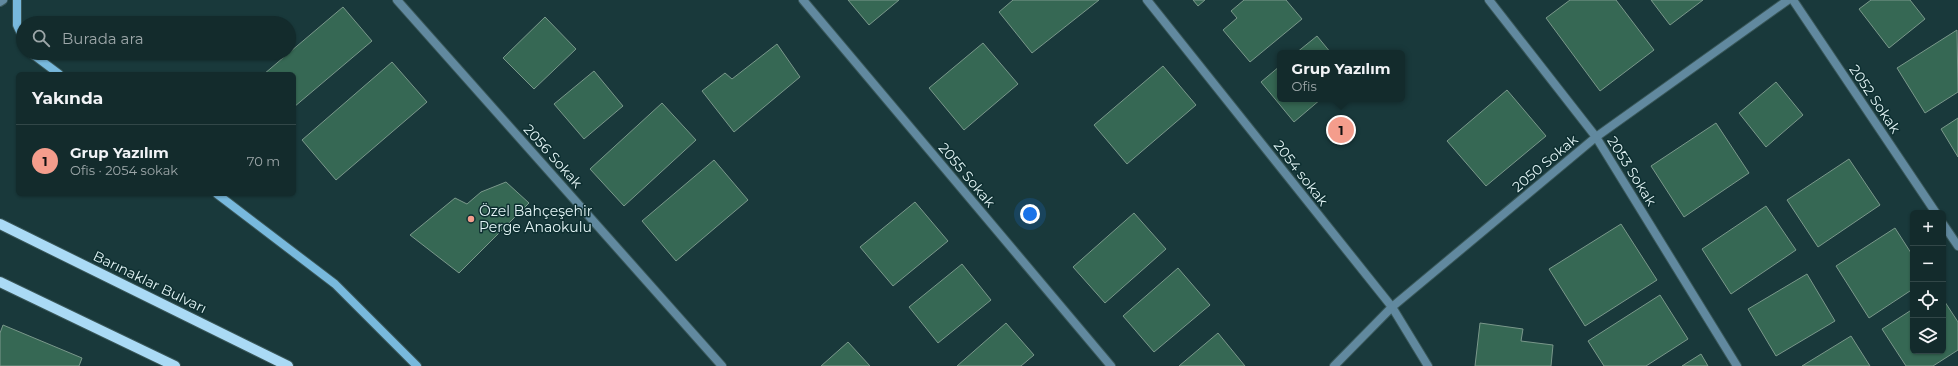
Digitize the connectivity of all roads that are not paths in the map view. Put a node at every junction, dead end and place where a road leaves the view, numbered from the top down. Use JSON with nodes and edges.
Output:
{"nodes":[{"id":1,"x":3,"y":0,"type":"edge"},
{"id":2,"x":17,"y":0,"type":"edge"},
{"id":3,"x":397,"y":0,"type":"edge"},
{"id":4,"x":803,"y":0,"type":"edge"},
{"id":5,"x":1148,"y":0,"type":"edge"},
{"id":6,"x":1489,"y":0,"type":"edge"},
{"id":7,"x":1788,"y":0,"type":"edge"},
{"id":8,"x":1793,"y":0,"type":"edge"},
{"id":9,"x":0,"y":2,"type":"edge"},
{"id":10,"x":17,"y":16,"type":"edge"},
{"id":11,"x":40,"y":60,"type":"edge"},
{"id":12,"x":56,"y":72,"type":"edge"},
{"id":13,"x":1596,"y":137,"type":"junction"},
{"id":14,"x":220,"y":196,"type":"edge"},
{"id":15,"x":1934,"y":210,"type":"edge"},
{"id":16,"x":0,"y":224,"type":"edge"},
{"id":17,"x":1946,"y":228,"type":"edge"},
{"id":18,"x":1958,"y":246,"type":"edge"},
{"id":19,"x":0,"y":282,"type":"edge"},
{"id":20,"x":1392,"y":307,"type":"junction"},
{"id":21,"x":175,"y":366,"type":"edge"},
{"id":22,"x":288,"y":366,"type":"edge"},
{"id":23,"x":417,"y":366,"type":"edge"},
{"id":24,"x":722,"y":366,"type":"edge"},
{"id":25,"x":1111,"y":366,"type":"edge"},
{"id":26,"x":1334,"y":366,"type":"edge"},
{"id":27,"x":1428,"y":366,"type":"edge"},
{"id":28,"x":1737,"y":366,"type":"edge"}],
"edges":[{"from":1,"to":9,"type":"street"},
{"from":2,"to":10,"type":"street"},
{"from":3,"to":24,"type":"street","name":"2056 Sokak"},
{"from":4,"to":25,"type":"street","name":"2055 Sokak"},
{"from":5,"to":20,"type":"street","name":"2054 sokak"},
{"from":6,"to":13,"type":"street","name":"2053 Sokak"},
{"from":7,"to":13,"type":"street","name":"2050 Sokak"},
{"from":8,"to":15,"type":"street","name":"2052 Sokak"},
{"from":11,"to":12,"type":"street"},
{"from":13,"to":20,"type":"street","name":"2050 Sokak"},
{"from":13,"to":28,"type":"street","name":"2053 Sokak"},
{"from":14,"to":23,"type":"street"},
{"from":16,"to":22,"type":"main road","name":"Barınaklar Bulvarı"},
{"from":17,"to":18,"type":"street"},
{"from":19,"to":21,"type":"main road"},
{"from":20,"to":26,"type":"street","name":"2050 Sokak"},
{"from":20,"to":27,"type":"street","name":"2054 sokak"}]}
